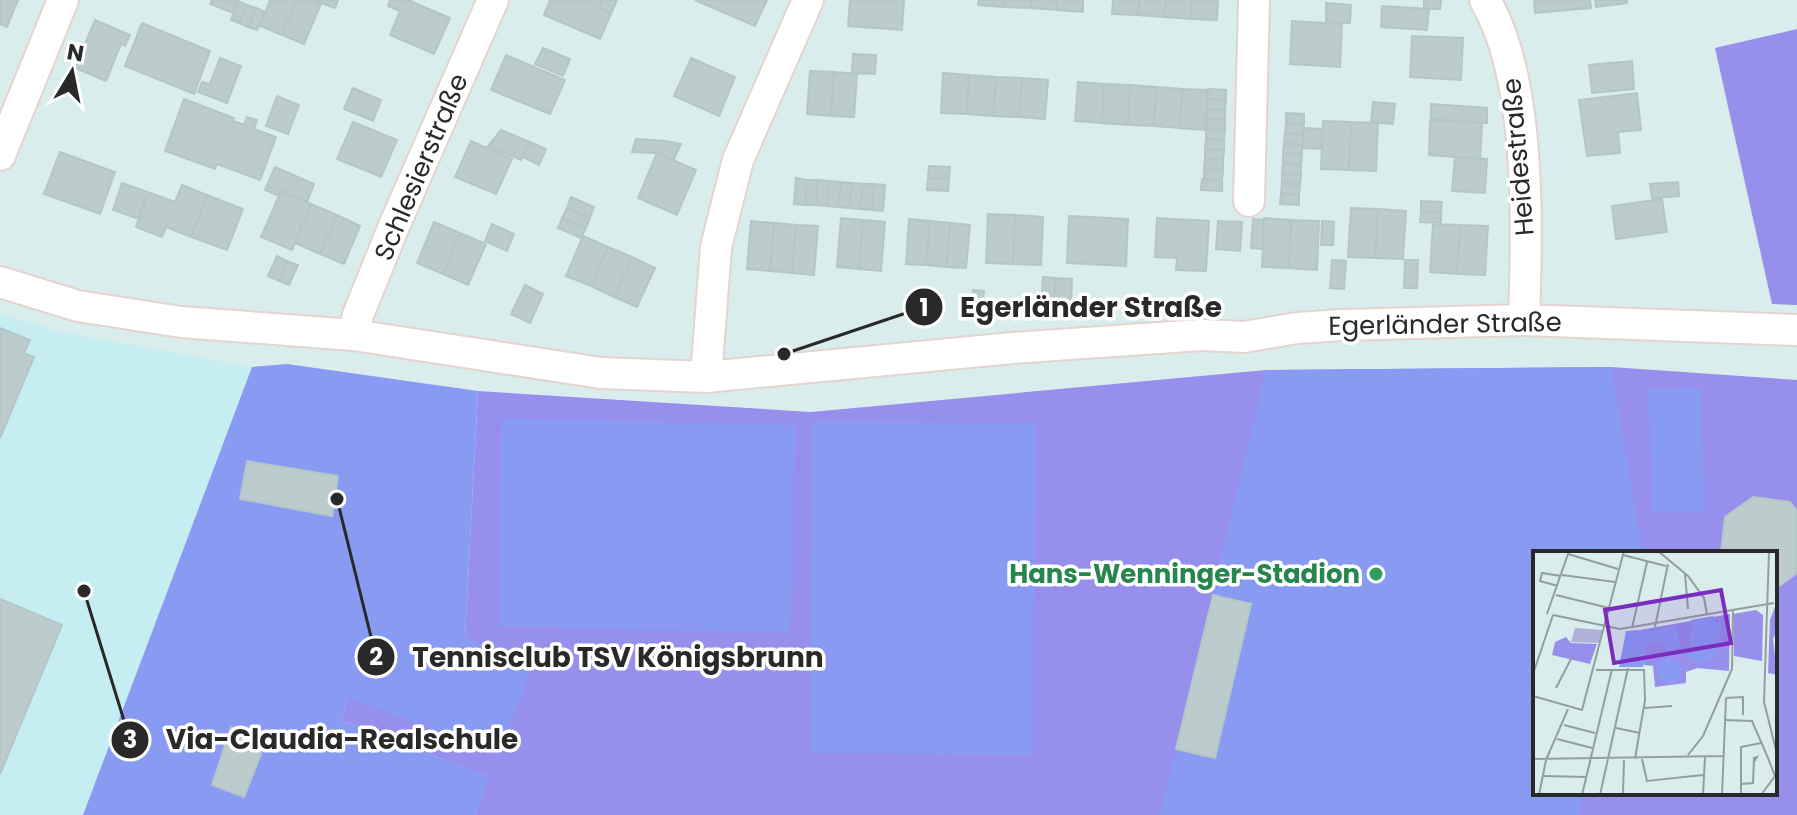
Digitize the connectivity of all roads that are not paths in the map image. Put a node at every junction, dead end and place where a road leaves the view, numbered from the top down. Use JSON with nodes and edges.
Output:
{"nodes":[{"id":1,"x":63,"y":0,"type":"edge"},
{"id":2,"x":493,"y":0,"type":"edge"},
{"id":3,"x":808,"y":0,"type":"edge"},
{"id":4,"x":1254,"y":0,"type":"edge"},
{"id":5,"x":1485,"y":0,"type":"edge"},
{"id":6,"x":0,"y":155,"type":"edge"},
{"id":7,"x":1249,"y":201,"type":"dead end"},
{"id":8,"x":0,"y":282,"type":"edge"},
{"id":9,"x":1524,"y":320,"type":"junction"},
{"id":10,"x":1797,"y":330,"type":"edge"},
{"id":11,"x":354,"y":335,"type":"junction"},
{"id":12,"x":706,"y":377,"type":"junction"}],
"edges":[{"from":1,"to":6,"type":"street"},
{"from":2,"to":11,"type":"street","name":"Schlesierstraße"},
{"from":3,"to":12,"type":"street"},
{"from":4,"to":7,"type":"street"},
{"from":5,"to":9,"type":"street","name":"Heidestraße"},
{"from":8,"to":11,"type":"street","name":"Egerländer Straße"},
{"from":9,"to":10,"type":"street","name":"Egerländer Straße"},
{"from":9,"to":12,"type":"street","name":"Egerländer Straße"},
{"from":11,"to":12,"type":"street","name":"Egerländer Straße"}]}
